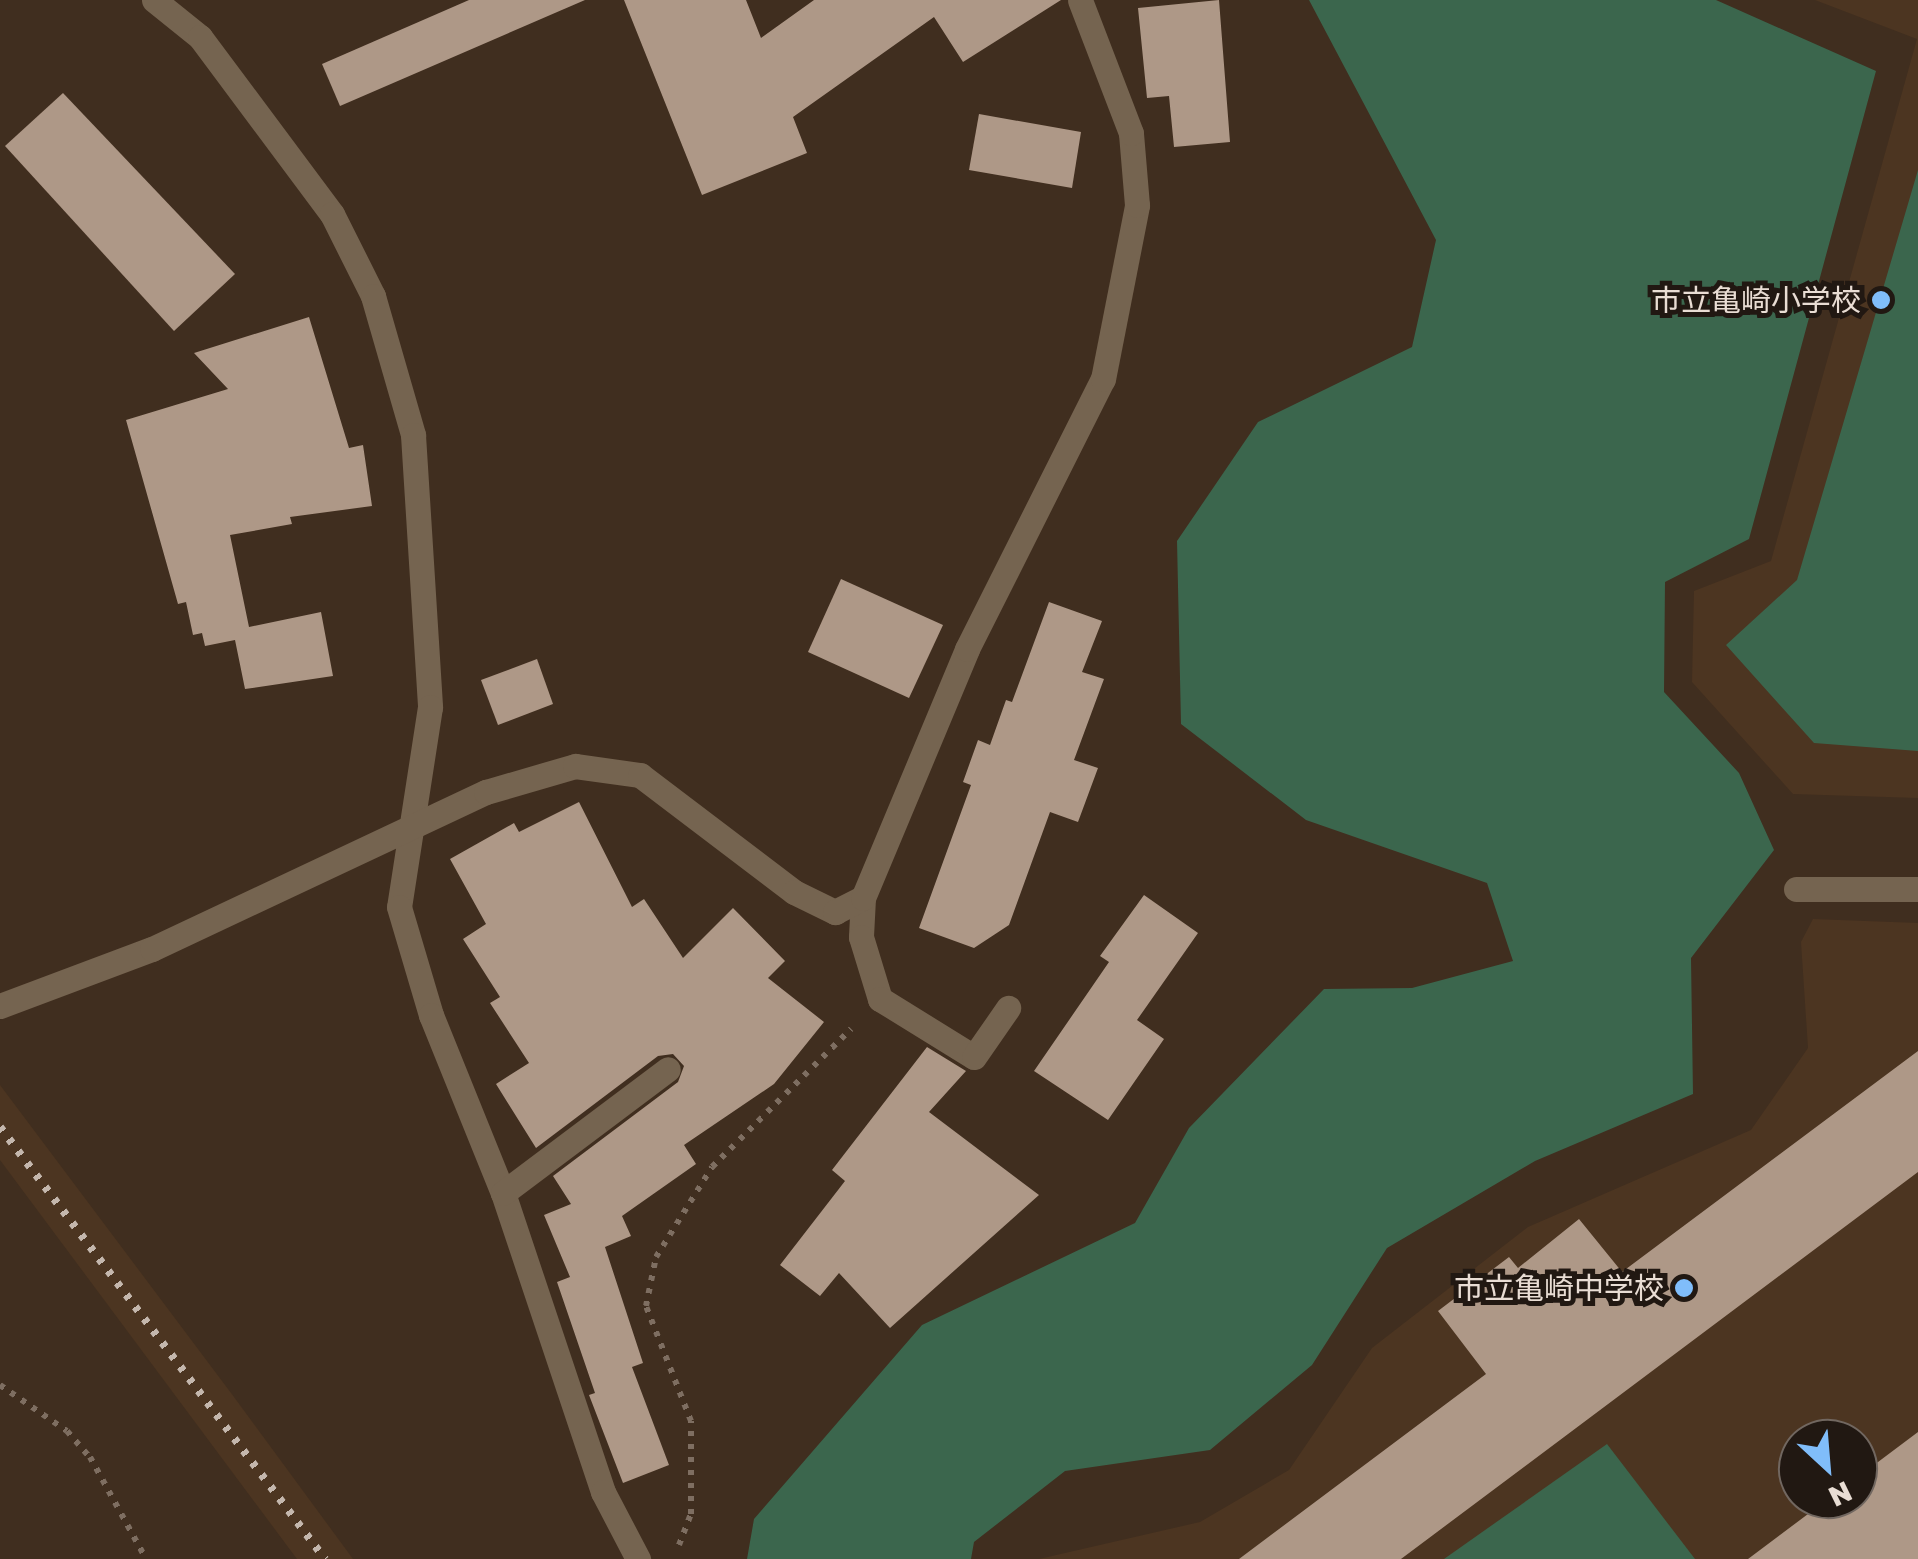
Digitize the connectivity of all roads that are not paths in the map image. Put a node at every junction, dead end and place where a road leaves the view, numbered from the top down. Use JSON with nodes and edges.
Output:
{"nodes":[{"id":1,"x":154,"y":0,"type":"edge"},
{"id":2,"x":1080,"y":0,"type":"edge"},
{"id":3,"x":409,"y":828,"type":"junction"},
{"id":4,"x":1796,"y":889,"type":"dead end"},
{"id":5,"x":1918,"y":889,"type":"edge"},
{"id":6,"x":862,"y":898,"type":"junction"},
{"id":7,"x":0,"y":1006,"type":"edge"},
{"id":8,"x":1008,"y":1008,"type":"dead end"},
{"id":9,"x":668,"y":1070,"type":"dead end"},
{"id":10,"x":503,"y":1194,"type":"junction"},
{"id":11,"x":638,"y":1559,"type":"edge"}],
"edges":[{"from":1,"to":3,"type":"street"},
{"from":2,"to":6,"type":"street"},
{"from":3,"to":6,"type":"street"},
{"from":3,"to":7,"type":"street"},
{"from":3,"to":10,"type":"street"},
{"from":4,"to":5,"type":"street"},
{"from":6,"to":8,"type":"street"},
{"from":9,"to":10,"type":"street"},
{"from":10,"to":11,"type":"street"}]}
